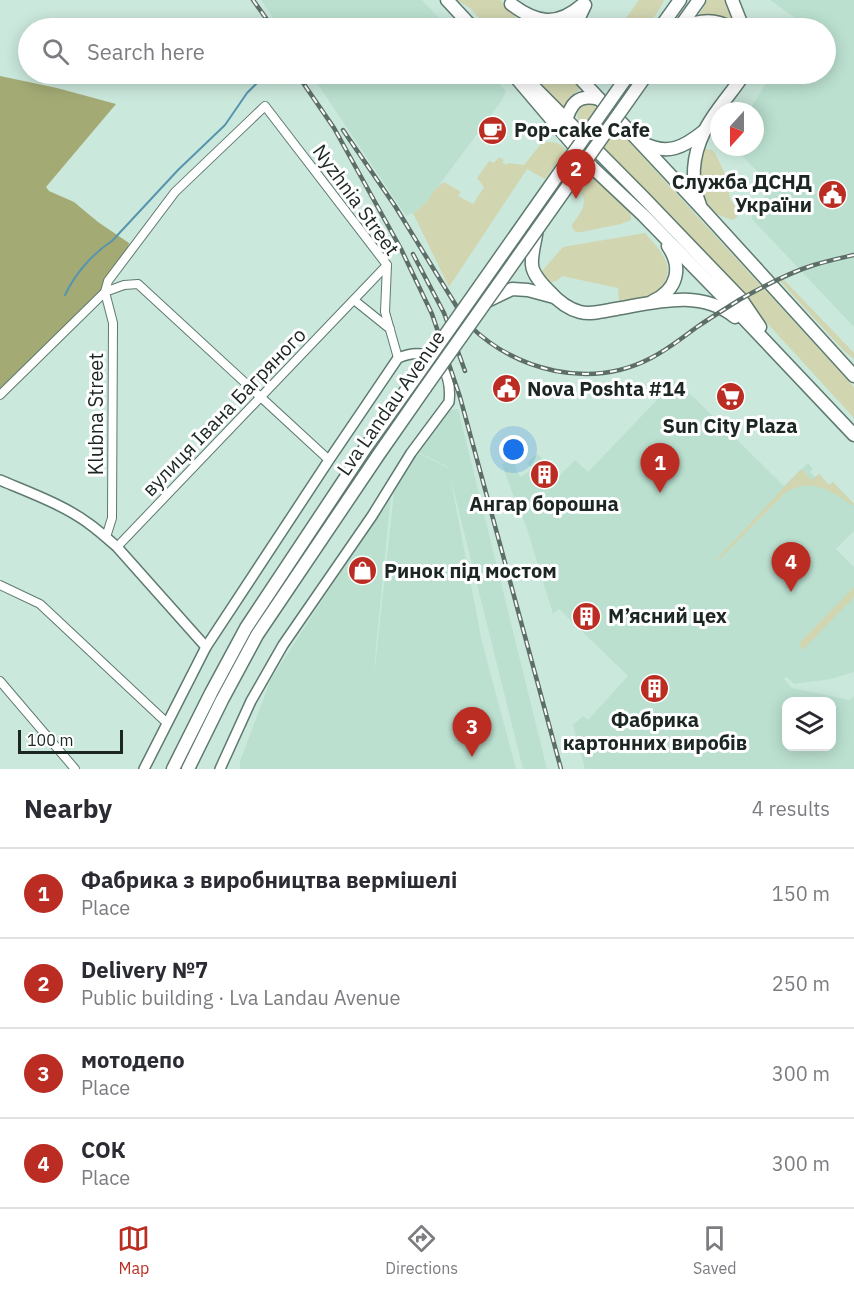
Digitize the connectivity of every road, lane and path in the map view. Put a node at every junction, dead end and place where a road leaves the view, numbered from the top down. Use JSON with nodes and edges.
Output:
{"nodes":[{"id":1,"x":680,"y":0,"type":"edge"},
{"id":2,"x":699,"y":0,"type":"edge"},
{"id":3,"x":732,"y":0,"type":"edge"},
{"id":4,"x":509,"y":2,"type":"edge"},
{"id":5,"x":585,"y":2,"type":"edge"},
{"id":6,"x":451,"y":4,"type":"edge"},
{"id":7,"x":672,"y":6,"type":"edge"},
{"id":8,"x":463,"y":18,"type":"edge"},
{"id":9,"x":467,"y":18,"type":"edge"},
{"id":10,"x":470,"y":18,"type":"edge"},
{"id":11,"x":524,"y":18,"type":"edge"},
{"id":12,"x":536,"y":18,"type":"edge"},
{"id":13,"x":556,"y":18,"type":"edge"},
{"id":14,"x":571,"y":18,"type":"edge"},
{"id":15,"x":578,"y":18,"type":"edge"},
{"id":16,"x":687,"y":18,"type":"edge"},
{"id":17,"x":739,"y":18,"type":"edge"},
{"id":18,"x":531,"y":84,"type":"edge"},
{"id":19,"x":585,"y":84,"type":"edge"},
{"id":20,"x":621,"y":84,"type":"edge"},
{"id":21,"x":640,"y":84,"type":"edge"},
{"id":22,"x":737,"y":84,"type":"edge"},
{"id":23,"x":598,"y":99,"type":"junction"},
{"id":24,"x":568,"y":114,"type":"junction"},
{"id":25,"x":704,"y":130,"type":"junction"},
{"id":26,"x":637,"y":139,"type":"junction"},
{"id":27,"x":570,"y":142,"type":"junction"},
{"id":28,"x":704,"y":211,"type":"junction"},
{"id":29,"x":643,"y":215,"type":"junction"},
{"id":30,"x":538,"y":227,"type":"junction"},
{"id":31,"x":387,"y":265,"type":"junction"},
{"id":32,"x":105,"y":292,"type":"junction"},
{"id":33,"x":554,"y":297,"type":"junction"},
{"id":34,"x":354,"y":300,"type":"junction"},
{"id":35,"x":485,"y":302,"type":"junction"},
{"id":36,"x":646,"y":304,"type":"junction"},
{"id":37,"x":390,"y":329,"type":"junction"},
{"id":38,"x":771,"y":346,"type":"junction"},
{"id":39,"x":398,"y":358,"type":"junction"},
{"id":40,"x":854,"y":376,"type":"edge"},
{"id":41,"x":0,"y":395,"type":"edge"},
{"id":42,"x":261,"y":397,"type":"junction"},
{"id":43,"x":854,"y":435,"type":"edge"},
{"id":44,"x":329,"y":460,"type":"junction"},
{"id":45,"x":0,"y":480,"type":"edge"},
{"id":46,"x":105,"y":537,"type":"junction"},
{"id":47,"x":117,"y":547,"type":"junction"},
{"id":48,"x":0,"y":585,"type":"edge"},
{"id":49,"x":207,"y":647,"type":"junction"},
{"id":50,"x":0,"y":681,"type":"edge"},
{"id":51,"x":167,"y":723,"type":"junction"},
{"id":52,"x":75,"y":769,"type":"edge"},
{"id":53,"x":144,"y":769,"type":"edge"},
{"id":54,"x":173,"y":769,"type":"edge"},
{"id":55,"x":188,"y":769,"type":"edge"},
{"id":56,"x":220,"y":769,"type":"edge"}],
"edges":[{"from":1,"to":7,"type":"main road"},
{"from":2,"to":16,"type":"main road"},
{"from":3,"to":17,"type":"main road"},
{"from":4,"to":11,"type":"main road"},
{"from":4,"to":12,"type":"main road"},
{"from":5,"to":13,"type":"main road"},
{"from":5,"to":14,"type":"main road"},
{"from":5,"to":15,"type":"main road"},
{"from":6,"to":8,"type":"main road"},
{"from":6,"to":9,"type":"main road"},
{"from":6,"to":10,"type":"main road"},
{"from":18,"to":24,"type":"main road"},
{"from":18,"to":27,"type":"main road"},
{"from":19,"to":23,"type":"main road"},
{"from":20,"to":54,"type":"main road","name":"Lva Landau Avenue","bridge":true},
{"from":21,"to":30,"type":"main road","name":"Lva Landau Avenue","bridge":true},
{"from":22,"to":25,"type":"main road"},
{"from":23,"to":24,"type":"main road"},
{"from":23,"to":26,"type":"main road"},
{"from":24,"to":27,"type":"main road"},
{"from":24,"to":38,"type":"main road"},
{"from":25,"to":26,"type":"main road"},
{"from":25,"to":28,"type":"main road"},
{"from":26,"to":28,"type":"main road"},
{"from":27,"to":29,"type":"main road"},
{"from":28,"to":40,"type":"main road"},
{"from":29,"to":36,"type":"main road"},
{"from":29,"to":38,"type":"main road"},
{"from":30,"to":33,"type":"main road"},
{"from":30,"to":35,"type":"main road","name":"Lva Landau Avenue","bridge":true},
{"from":31,"to":32,"type":"street","name":"Nyzhnia Street"},
{"from":31,"to":34,"type":"street","name":"вулиця Івана Багряного"},
{"from":31,"to":37,"type":"street","name":"Nyzhnia Street"},
{"from":32,"to":41,"type":"street"},
{"from":32,"to":42,"type":"street"},
{"from":32,"to":46,"type":"street","name":"Klubna Street"},
{"from":33,"to":35,"type":"main road"},
{"from":33,"to":36,"type":"main road"},
{"from":34,"to":37,"type":"street"},
{"from":34,"to":42,"type":"street","name":"вулиця Івана Багряного"},
{"from":35,"to":55,"type":"main road","name":"Lva Landau Avenue","bridge":true},
{"from":36,"to":38,"type":"main road"},
{"from":37,"to":39,"type":"street","name":"Nyzhnia Street"},
{"from":38,"to":43,"type":"main road"},
{"from":39,"to":44,"type":"street"},
{"from":39,"to":56,"type":"street"},
{"from":42,"to":44,"type":"street"},
{"from":42,"to":47,"type":"street","name":"вулиця Івана Багряного"},
{"from":44,"to":49,"type":"street"},
{"from":45,"to":46,"type":"street"},
{"from":46,"to":47,"type":"street"},
{"from":47,"to":49,"type":"street"},
{"from":48,"to":51,"type":"street"},
{"from":49,"to":51,"type":"street"},
{"from":50,"to":52,"type":"street"},
{"from":51,"to":53,"type":"street"}]}
